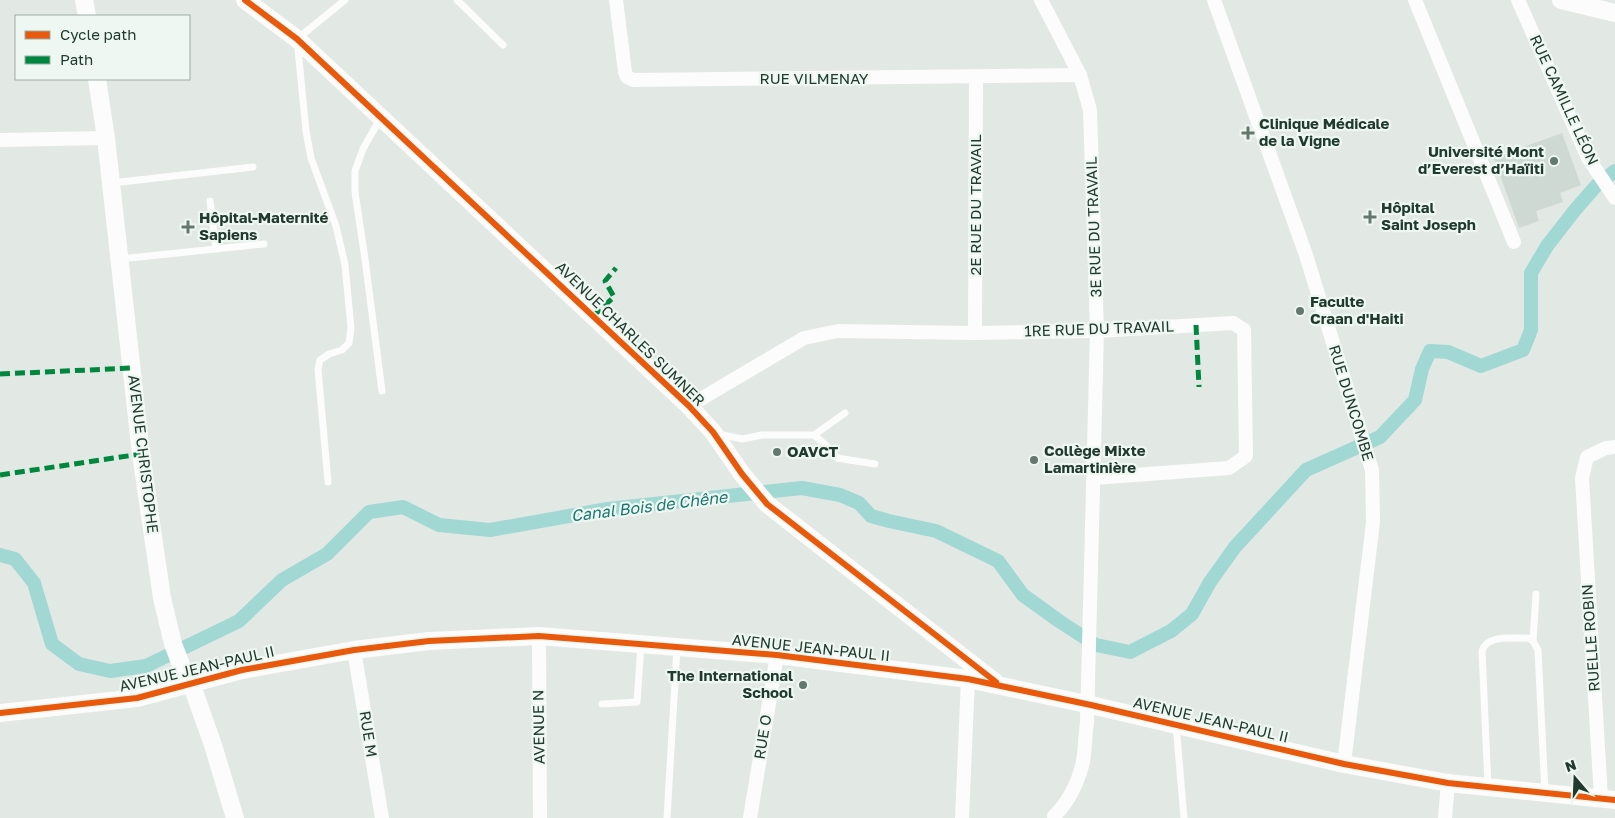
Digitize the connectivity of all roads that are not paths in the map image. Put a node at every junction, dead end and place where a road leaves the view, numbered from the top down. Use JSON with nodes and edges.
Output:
{"nodes":[{"id":1,"x":84,"y":0,"type":"edge"},
{"id":2,"x":245,"y":0,"type":"edge"},
{"id":3,"x":345,"y":0,"type":"edge"},
{"id":4,"x":457,"y":0,"type":"edge"},
{"id":5,"x":616,"y":0,"type":"edge"},
{"id":6,"x":1041,"y":0,"type":"edge"},
{"id":7,"x":1214,"y":0,"type":"edge"},
{"id":8,"x":1414,"y":0,"type":"edge"},
{"id":9,"x":1518,"y":0,"type":"edge"},
{"id":10,"x":1561,"y":0,"type":"edge"},
{"id":11,"x":1610,"y":8,"type":"edge"},
{"id":12,"x":87,"y":15,"type":"edge"},
{"id":13,"x":297,"y":38,"type":"junction"},
{"id":14,"x":503,"y":45,"type":"dead end"},
{"id":15,"x":1080,"y":76,"type":"junction"},
{"id":16,"x":976,"y":78,"type":"junction"},
{"id":17,"x":97,"y":80,"type":"edge"},
{"id":18,"x":381,"y":117,"type":"junction"},
{"id":19,"x":106,"y":138,"type":"junction"},
{"id":20,"x":0,"y":140,"type":"edge"},
{"id":21,"x":253,"y":167,"type":"dead end"},
{"id":22,"x":110,"y":183,"type":"junction"},
{"id":23,"x":1615,"y":198,"type":"edge"},
{"id":24,"x":210,"y":201,"type":"dead end"},
{"id":25,"x":1514,"y":242,"type":"dead end"},
{"id":26,"x":264,"y":244,"type":"dead end"},
{"id":27,"x":216,"y":249,"type":"junction"},
{"id":28,"x":120,"y":259,"type":"junction"},
{"id":29,"x":1097,"y":331,"type":"junction"},
{"id":30,"x":975,"y":333,"type":"junction"},
{"id":31,"x":382,"y":391,"type":"dead end"},
{"id":32,"x":689,"y":406,"type":"junction"},
{"id":33,"x":845,"y":413,"type":"dead end"},
{"id":34,"x":713,"y":432,"type":"junction"},
{"id":35,"x":814,"y":435,"type":"junction"},
{"id":36,"x":1615,"y":447,"type":"edge"},
{"id":37,"x":876,"y":464,"type":"dead end"},
{"id":38,"x":1094,"y":478,"type":"junction"},
{"id":39,"x":328,"y":482,"type":"dead end"},
{"id":40,"x":1536,"y":594,"type":"dead end"},
{"id":41,"x":538,"y":636,"type":"junction"},
{"id":42,"x":1533,"y":640,"type":"junction"},
{"id":43,"x":641,"y":645,"type":"junction"},
{"id":44,"x":677,"y":647,"type":"junction"},
{"id":45,"x":354,"y":650,"type":"junction"},
{"id":46,"x":777,"y":655,"type":"junction"},
{"id":47,"x":968,"y":660,"type":"junction"},
{"id":48,"x":968,"y":679,"type":"junction"},
{"id":49,"x":191,"y":684,"type":"junction"},
{"id":50,"x":998,"y":684,"type":"junction"},
{"id":51,"x":602,"y":704,"type":"dead end"},
{"id":52,"x":1089,"y":704,"type":"junction"},
{"id":53,"x":0,"y":713,"type":"edge"},
{"id":54,"x":1176,"y":725,"type":"junction"},
{"id":55,"x":1344,"y":764,"type":"junction"},
{"id":56,"x":1448,"y":783,"type":"junction"},
{"id":57,"x":1488,"y":788,"type":"junction"},
{"id":58,"x":1545,"y":793,"type":"junction"},
{"id":59,"x":1608,"y":799,"type":"edge"},
{"id":60,"x":1054,"y":816,"type":"dead end"},
{"id":61,"x":235,"y":818,"type":"edge"},
{"id":62,"x":382,"y":818,"type":"edge"},
{"id":63,"x":540,"y":818,"type":"edge"},
{"id":64,"x":667,"y":818,"type":"edge"},
{"id":65,"x":750,"y":818,"type":"edge"},
{"id":66,"x":962,"y":818,"type":"edge"},
{"id":67,"x":1184,"y":818,"type":"edge"},
{"id":68,"x":1445,"y":818,"type":"edge"}],
"edges":[{"from":1,"to":12,"type":"street"},
{"from":2,"to":13,"type":"street","name":"AVENUE CHARLES SUMNER"},
{"from":3,"to":13,"type":"lane"},
{"from":4,"to":14,"type":"lane"},
{"from":5,"to":16,"type":"street","name":"RUE VILMENAY"},
{"from":6,"to":15,"type":"street","name":"3E RUE DU TRAVAIL"},
{"from":7,"to":55,"type":"street","name":"RUE DUNCOMBE"},
{"from":8,"to":25,"type":"street"},
{"from":9,"to":23,"type":"street","name":"RUE CAMILLE LÉON"},
{"from":10,"to":11,"type":"street"},
{"from":13,"to":18,"type":"street","name":"AVENUE CHARLES SUMNER"},
{"from":13,"to":39,"type":"lane"},
{"from":15,"to":16,"type":"street","name":"RUE VILMENAY"},
{"from":15,"to":29,"type":"street","name":"3E RUE DU TRAVAIL"},
{"from":16,"to":30,"type":"street","name":"2E RUE DU TRAVAIL"},
{"from":17,"to":19,"type":"street","name":"AVENUE CHRISTOPHE"},
{"from":18,"to":31,"type":"lane"},
{"from":18,"to":32,"type":"street","name":"AVENUE CHARLES SUMNER"},
{"from":19,"to":20,"type":"street"},
{"from":19,"to":22,"type":"street","name":"AVENUE CHRISTOPHE"},
{"from":21,"to":22,"type":"lane"},
{"from":22,"to":28,"type":"street","name":"AVENUE CHRISTOPHE"},
{"from":24,"to":27,"type":"lane"},
{"from":26,"to":27,"type":"lane"},
{"from":27,"to":28,"type":"lane"},
{"from":28,"to":49,"type":"street","name":"AVENUE CHRISTOPHE"},
{"from":29,"to":30,"type":"street","name":"1RE RUE DU TRAVAIL"},
{"from":29,"to":38,"type":"street","name":"3E RUE DU TRAVAIL"},
{"from":29,"to":38,"type":"street","name":"1RE RUE DU TRAVAIL"},
{"from":30,"to":32,"type":"street","name":"1RE RUE DU TRAVAIL"},
{"from":32,"to":34,"type":"street","name":"AVENUE CHARLES SUMNER"},
{"from":33,"to":35,"type":"lane"},
{"from":34,"to":35,"type":"lane"},
{"from":34,"to":47,"type":"street","name":"AVENUE CHARLES SUMNER"},
{"from":35,"to":37,"type":"lane"},
{"from":36,"to":59,"type":"street","name":"RUELLE ROBIN"},
{"from":38,"to":52,"type":"street","name":"3E RUE DU TRAVAIL"},
{"from":40,"to":42,"type":"lane"},
{"from":41,"to":43,"type":"street","name":"AVENUE JEAN-PAUL II"},
{"from":41,"to":45,"type":"street","name":"AVENUE JEAN-PAUL II"},
{"from":41,"to":63,"type":"street","name":"AVENUE N"},
{"from":42,"to":57,"type":"lane"},
{"from":42,"to":58,"type":"lane"},
{"from":43,"to":44,"type":"street","name":"AVENUE JEAN-PAUL II"},
{"from":43,"to":51,"type":"lane"},
{"from":44,"to":46,"type":"street","name":"AVENUE JEAN-PAUL II"},
{"from":44,"to":64,"type":"lane"},
{"from":45,"to":49,"type":"street","name":"AVENUE JEAN-PAUL II"},
{"from":45,"to":62,"type":"street","name":"RUE M"},
{"from":46,"to":48,"type":"street","name":"AVENUE JEAN-PAUL II"},
{"from":46,"to":65,"type":"street","name":"RUE O"},
{"from":47,"to":48,"type":"street"},
{"from":47,"to":50,"type":"street","name":"AVENUE CHARLES SUMNER"},
{"from":48,"to":50,"type":"street","name":"AVENUE JEAN-PAUL II"},
{"from":48,"to":66,"type":"street"},
{"from":49,"to":53,"type":"street","name":"AVENUE JEAN-PAUL II"},
{"from":49,"to":61,"type":"street","name":"AVENUE CHRISTOPHE"},
{"from":50,"to":52,"type":"street","name":"AVENUE JEAN-PAUL II"},
{"from":52,"to":54,"type":"street","name":"AVENUE JEAN-PAUL II"},
{"from":52,"to":60,"type":"street","name":"3E RUE DU TRAVAIL"},
{"from":54,"to":55,"type":"street","name":"AVENUE JEAN-PAUL II"},
{"from":54,"to":67,"type":"lane"},
{"from":55,"to":56,"type":"street","name":"AVENUE JEAN-PAUL II"},
{"from":56,"to":57,"type":"street","name":"AVENUE JEAN-PAUL II"},
{"from":56,"to":68,"type":"street"},
{"from":57,"to":58,"type":"street","name":"AVENUE JEAN-PAUL II"},
{"from":58,"to":59,"type":"street","name":"AVENUE JEAN-PAUL II"}]}
